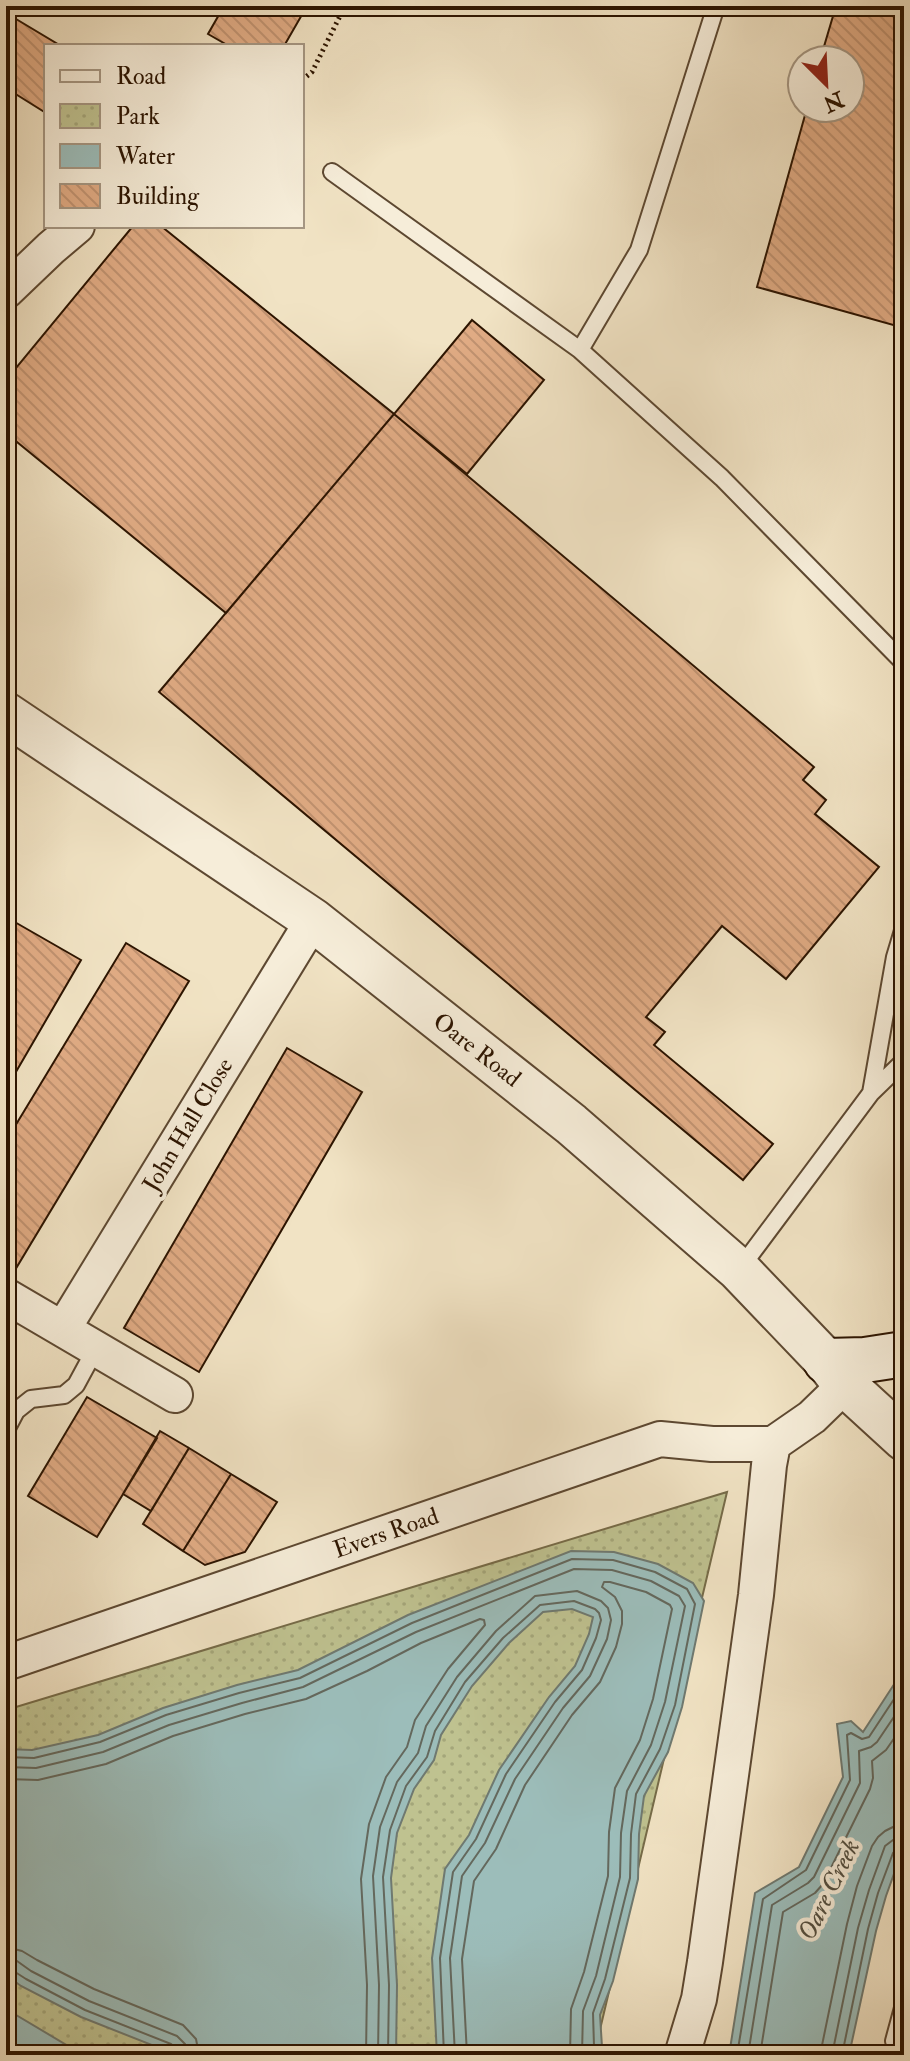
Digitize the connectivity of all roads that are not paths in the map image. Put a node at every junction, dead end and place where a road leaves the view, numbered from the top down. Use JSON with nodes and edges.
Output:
{"nodes":[{"id":1,"x":716,"y":6,"type":"edge"},
{"id":2,"x":332,"y":172,"type":"dead end"},
{"id":3,"x":75,"y":228,"type":"edge"},
{"id":4,"x":6,"y":291,"type":"edge"},
{"id":5,"x":580,"y":350,"type":"junction"},
{"id":6,"x":904,"y":663,"type":"edge"},
{"id":7,"x":6,"y":714,"type":"edge"},
{"id":8,"x":313,"y":920,"type":"junction"},
{"id":9,"x":904,"y":927,"type":"edge"},
{"id":10,"x":904,"y":1061,"type":"edge"},
{"id":11,"x":871,"y":1093,"type":"junction"},
{"id":12,"x":739,"y":1270,"type":"junction"},
{"id":13,"x":6,"y":1296,"type":"edge"},
{"id":14,"x":63,"y":1329,"type":"junction"},
{"id":15,"x":96,"y":1348,"type":"junction"},
{"id":16,"x":904,"y":1354,"type":"edge"},
{"id":17,"x":835,"y":1373,"type":"junction"},
{"id":18,"x":175,"y":1395,"type":"dead end"},
{"id":19,"x":6,"y":1430,"type":"edge"},
{"id":20,"x":904,"y":1439,"type":"edge"},
{"id":21,"x":773,"y":1444,"type":"junction"},
{"id":22,"x":6,"y":1663,"type":"edge"},
{"id":23,"x":904,"y":2004,"type":"edge"},
{"id":24,"x":894,"y":2041,"type":"dead end"},
{"id":25,"x":682,"y":2055,"type":"edge"}],
"edges":[{"from":1,"to":5,"type":"lane"},
{"from":2,"to":5,"type":"lane"},
{"from":3,"to":4,"type":"street"},
{"from":5,"to":6,"type":"lane"},
{"from":7,"to":8,"type":"street","name":"Oare Road"},
{"from":8,"to":12,"type":"street","name":"Oare Road"},
{"from":8,"to":14,"type":"street","name":"John Hall Close"},
{"from":9,"to":11,"type":"lane"},
{"from":10,"to":11,"type":"lane"},
{"from":11,"to":12,"type":"lane"},
{"from":12,"to":17,"type":"street","name":"Oare Road"},
{"from":13,"to":14,"type":"street"},
{"from":14,"to":15,"type":"street"},
{"from":15,"to":18,"type":"street"},
{"from":15,"to":19,"type":"lane"},
{"from":16,"to":17,"type":"main road"},
{"from":17,"to":20,"type":"street","name":"Oare Road"},
{"from":17,"to":21,"type":"street"},
{"from":21,"to":22,"type":"street","name":"Evers Road"},
{"from":21,"to":25,"type":"street"},
{"from":23,"to":24,"type":"lane"}]}
